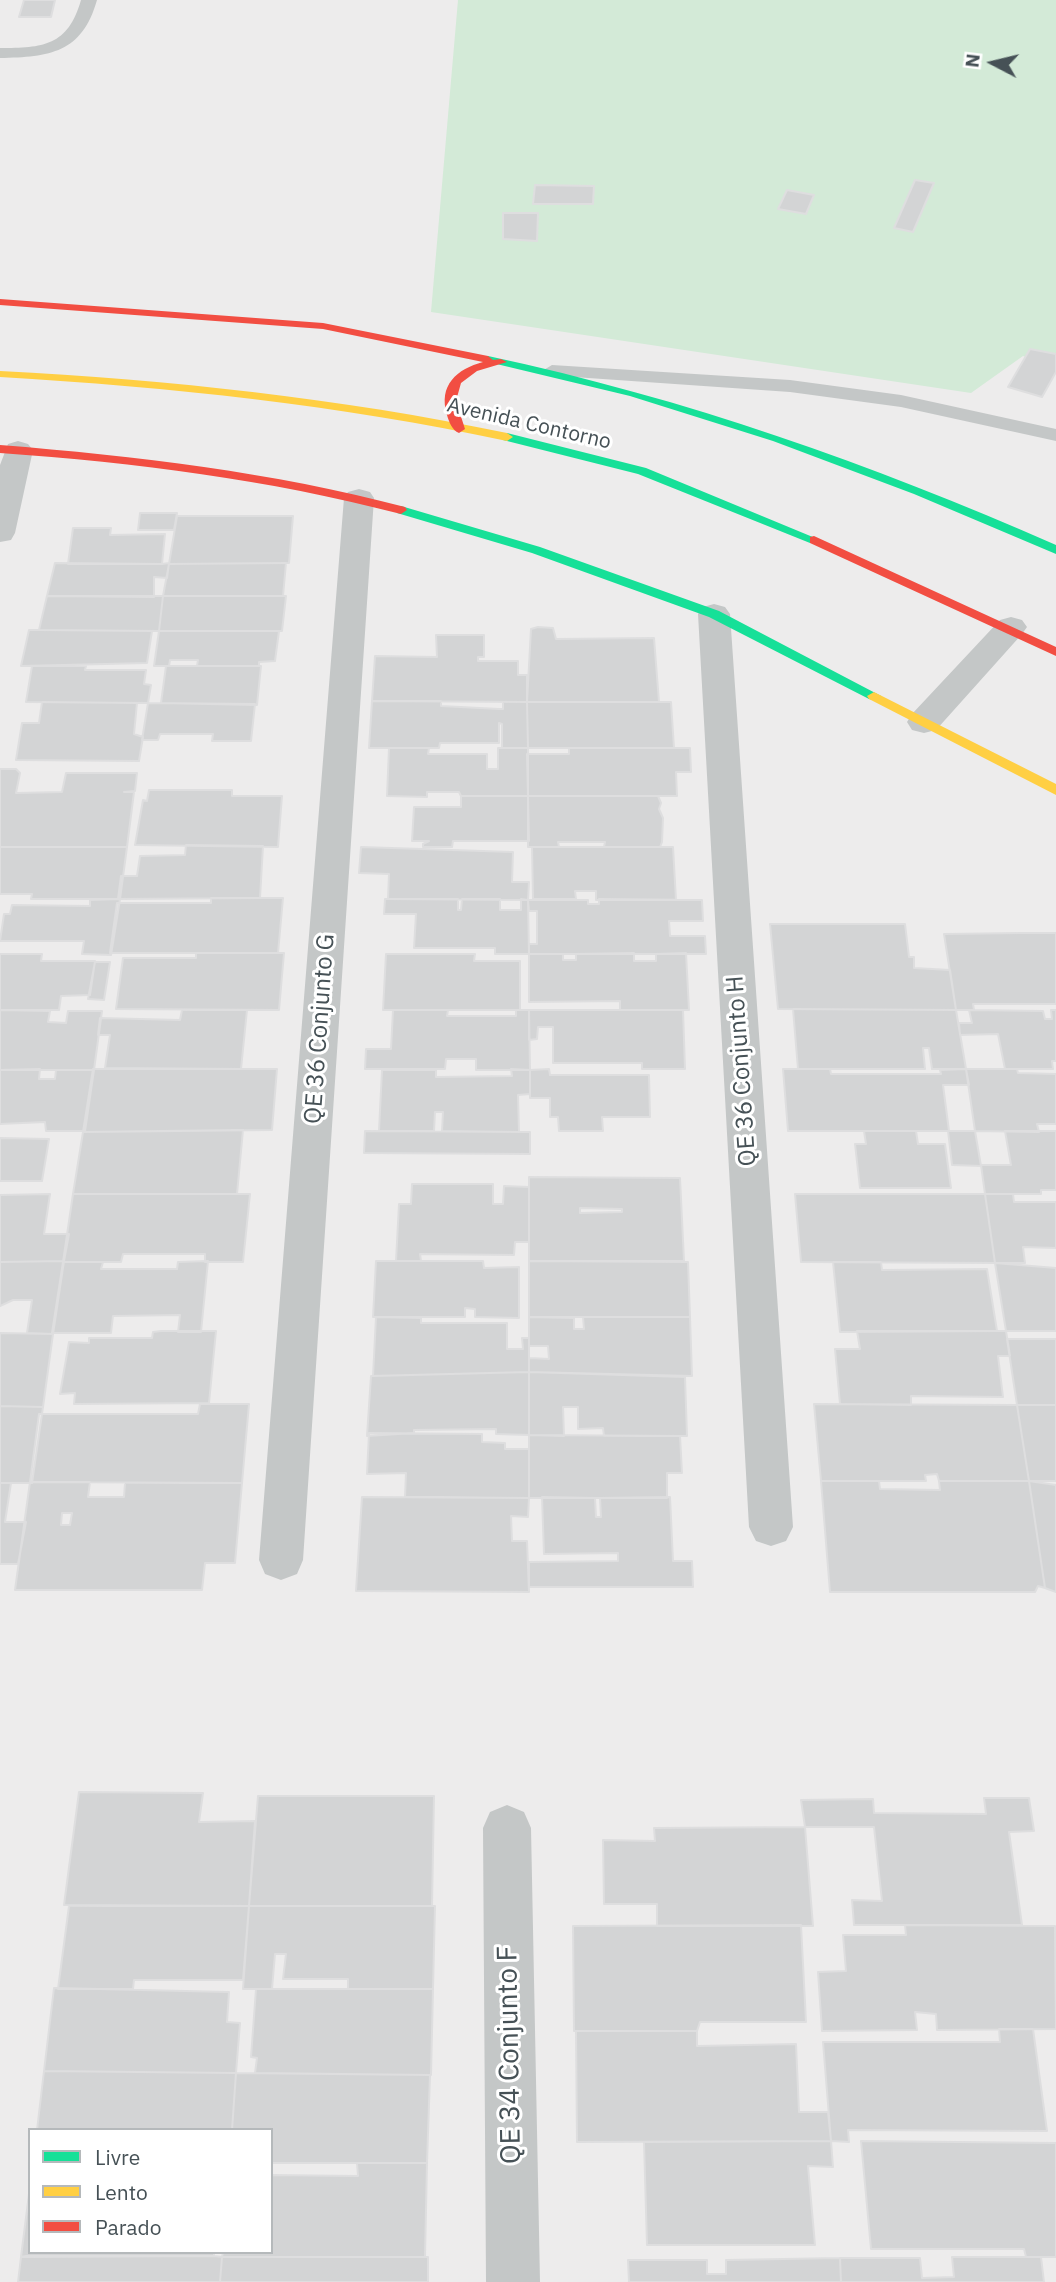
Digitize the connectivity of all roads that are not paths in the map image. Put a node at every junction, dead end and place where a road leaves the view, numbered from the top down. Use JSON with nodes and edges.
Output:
{"nodes":[{"id":1,"x":89,"y":0,"type":"edge"},
{"id":2,"x":0,"y":53,"type":"edge"},
{"id":3,"x":0,"y":302,"type":"edge"},
{"id":4,"x":503,"y":362,"type":"junction"},
{"id":5,"x":544,"y":370,"type":"junction"},
{"id":6,"x":0,"y":374,"type":"edge"},
{"id":7,"x":458,"y":429,"type":"junction"},
{"id":8,"x":1056,"y":435,"type":"edge"},
{"id":9,"x":9,"y":449,"type":"edge"},
{"id":10,"x":359,"y":498,"type":"junction"},
{"id":11,"x":0,"y":533,"type":"edge"},
{"id":12,"x":1056,"y":550,"type":"edge"},
{"id":13,"x":714,"y":614,"type":"junction"},
{"id":14,"x":1011,"y":627,"type":"junction"},
{"id":15,"x":1056,"y":652,"type":"edge"},
{"id":16,"x":924,"y":722,"type":"junction"},
{"id":17,"x":1056,"y":790,"type":"edge"},
{"id":18,"x":771,"y":1527,"type":"dead end"},
{"id":19,"x":281,"y":1560,"type":"dead end"},
{"id":20,"x":507,"y":1828,"type":"dead end"},
{"id":21,"x":513,"y":2282,"type":"edge"}],
"edges":[{"from":1,"to":2,"type":"lane"},
{"from":3,"to":4,"type":"main road"},
{"from":4,"to":5,"type":"main road"},
{"from":4,"to":7,"type":"main road"},
{"from":5,"to":8,"type":"lane"},
{"from":5,"to":12,"type":"main road"},
{"from":6,"to":7,"type":"main road","name":"Avenida Contorno"},
{"from":7,"to":14,"type":"main road","name":"Avenida Contorno"},
{"from":9,"to":10,"type":"main road"},
{"from":9,"to":11,"type":"street"},
{"from":10,"to":13,"type":"main road"},
{"from":10,"to":19,"type":"street","name":"QE 36 Conjunto G"},
{"from":13,"to":16,"type":"main road"},
{"from":13,"to":18,"type":"street","name":"QE 36 Conjunto H"},
{"from":14,"to":15,"type":"main road","name":"Avenida Contorno"},
{"from":14,"to":16,"type":"street"},
{"from":16,"to":17,"type":"main road"},
{"from":20,"to":21,"type":"street","name":"QE 34 Conjunto F"}]}
